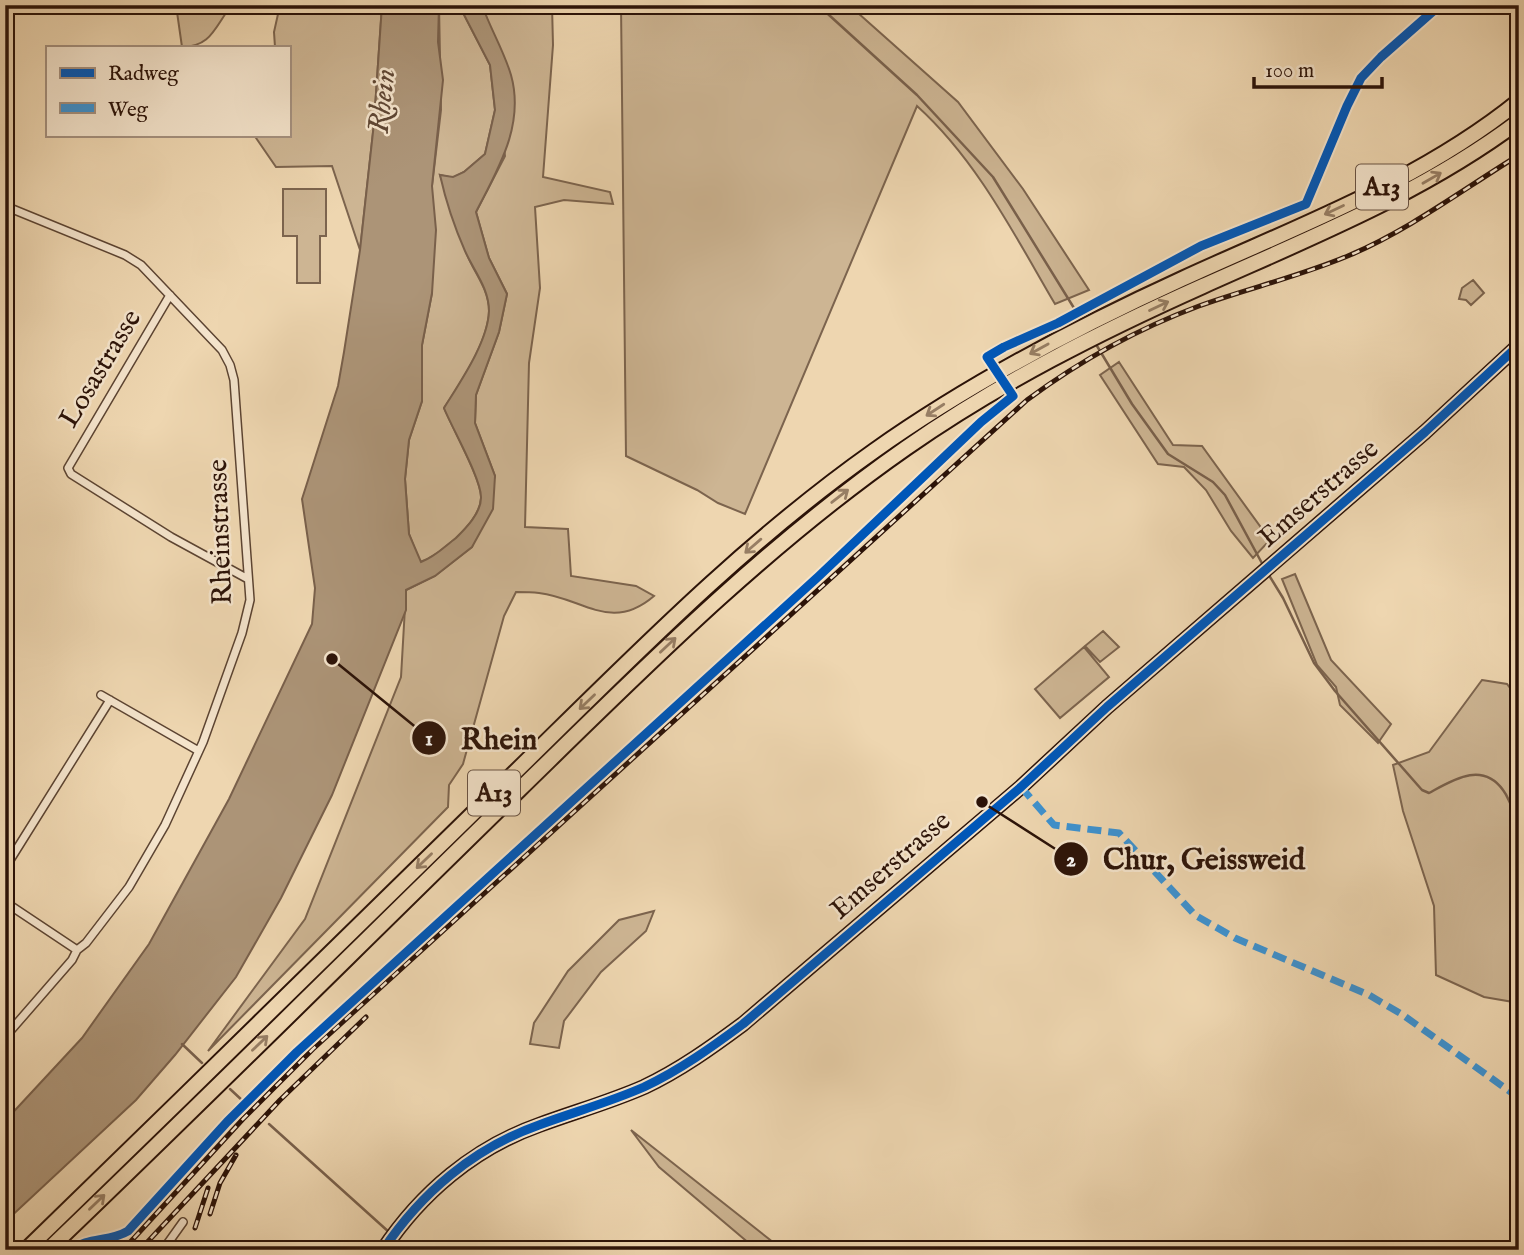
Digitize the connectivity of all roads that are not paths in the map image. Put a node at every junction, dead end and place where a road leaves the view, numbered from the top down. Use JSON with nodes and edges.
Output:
{"nodes":[{"id":1,"x":1440,"y":5,"type":"edge"},
{"id":2,"x":1519,"y":90,"type":"edge"},
{"id":3,"x":1519,"y":101,"type":"edge"},
{"id":4,"x":1347,"y":106,"type":"dead end"},
{"id":5,"x":1519,"y":121,"type":"edge"},
{"id":6,"x":1472,"y":136,"type":"junction"},
{"id":7,"x":5,"y":206,"type":"edge"},
{"id":8,"x":170,"y":295,"type":"junction"},
{"id":9,"x":1089,"y":332,"type":"junction"},
{"id":10,"x":1519,"y":345,"type":"edge"},
{"id":11,"x":248,"y":579,"type":"junction"},
{"id":12,"x":102,"y":695,"type":"dead end"},
{"id":13,"x":110,"y":700,"type":"junction"},
{"id":14,"x":198,"y":750,"type":"junction"},
{"id":15,"x":5,"y":868,"type":"edge"},
{"id":16,"x":5,"y":902,"type":"edge"},
{"id":17,"x":77,"y":950,"type":"junction"},
{"id":18,"x":5,"y":1037,"type":"edge"},
{"id":19,"x":183,"y":1222,"type":"dead end"},
{"id":20,"x":26,"y":1250,"type":"edge"},
{"id":21,"x":48,"y":1250,"type":"edge"},
{"id":22,"x":163,"y":1250,"type":"edge"},
{"id":23,"x":383,"y":1250,"type":"edge"}],
"edges":[{"from":1,"to":4,"type":"street"},
{"from":2,"to":6,"type":"highway","number":"A13"},
{"from":3,"to":6,"type":"highway","number":"A13"},
{"from":9,"to":5,"type":"highway","number":"A13","one_way":true},
{"from":6,"to":9,"type":"highway","number":"A13","one_way":true},
{"from":7,"to":8,"type":"street","name":"Rheinstrasse"},
{"from":8,"to":11,"type":"street","name":"Rheinstrasse"},
{"from":8,"to":11,"type":"street","name":"Losastrasse"},
{"from":9,"to":20,"type":"highway","number":"A13","one_way":true},
{"from":21,"to":9,"type":"highway","number":"A13","one_way":true},
{"from":10,"to":23,"type":"main road","name":"Emserstrasse"},
{"from":11,"to":14,"type":"street","name":"Rheinstrasse"},
{"from":12,"to":13,"type":"street"},
{"from":13,"to":14,"type":"street"},
{"from":13,"to":15,"type":"street"},
{"from":14,"to":17,"type":"street","name":"Rheinstrasse"},
{"from":16,"to":17,"type":"street"},
{"from":17,"to":18,"type":"street","name":"Rheinstrasse"},
{"from":19,"to":22,"type":"street"}]}
